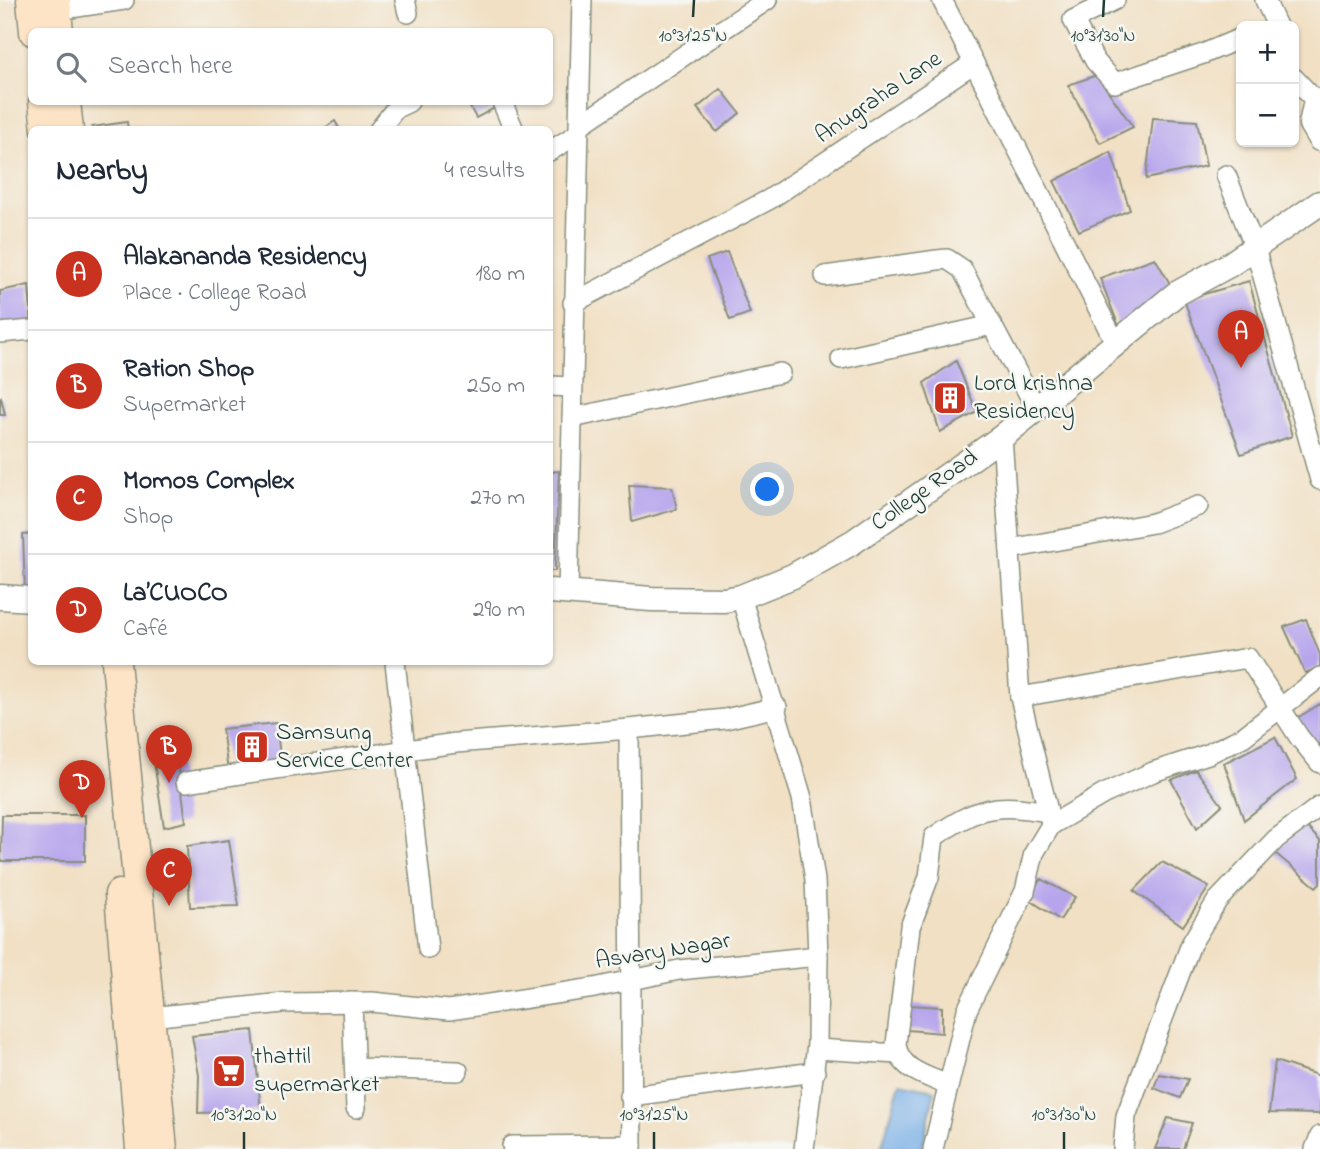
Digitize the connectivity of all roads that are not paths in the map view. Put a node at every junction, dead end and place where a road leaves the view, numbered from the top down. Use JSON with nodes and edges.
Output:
{"nodes":[{"id":1,"x":31,"y":0,"type":"edge"},
{"id":2,"x":124,"y":0,"type":"edge"},
{"id":3,"x":582,"y":0,"type":"edge"},
{"id":4,"x":767,"y":0,"type":"edge"},
{"id":5,"x":942,"y":0,"type":"edge"},
{"id":6,"x":1115,"y":0,"type":"edge"},
{"id":7,"x":1265,"y":0,"type":"edge"},
{"id":8,"x":58,"y":14,"type":"edge"},
{"id":9,"x":1273,"y":21,"type":"edge"},
{"id":10,"x":34,"y":28,"type":"edge"},
{"id":11,"x":1236,"y":40,"type":"edge"},
{"id":12,"x":974,"y":63,"type":"junction"},
{"id":13,"x":1299,"y":83,"type":"edge"},
{"id":14,"x":1318,"y":101,"type":"edge"},
{"id":15,"x":43,"y":105,"type":"edge"},
{"id":16,"x":66,"y":105,"type":"edge"},
{"id":17,"x":402,"y":105,"type":"edge"},
{"id":18,"x":503,"y":105,"type":"edge"},
{"id":19,"x":46,"y":126,"type":"edge"},
{"id":20,"x":69,"y":126,"type":"edge"},
{"id":21,"x":382,"y":126,"type":"edge"},
{"id":22,"x":512,"y":126,"type":"edge"},
{"id":23,"x":579,"y":129,"type":"junction"},
{"id":24,"x":1320,"y":139,"type":"edge"},
{"id":25,"x":553,"y":149,"type":"edge"},
{"id":26,"x":1226,"y":175,"type":"dead end"},
{"id":27,"x":1320,"y":203,"type":"edge"},
{"id":28,"x":1255,"y":248,"type":"junction"},
{"id":29,"x":825,"y":276,"type":"dead end"},
{"id":30,"x":573,"y":303,"type":"junction"},
{"id":31,"x":992,"y":325,"type":"junction"},
{"id":32,"x":28,"y":330,"type":"edge"},
{"id":33,"x":0,"y":333,"type":"edge"},
{"id":34,"x":1115,"y":342,"type":"junction"},
{"id":35,"x":841,"y":359,"type":"dead end"},
{"id":36,"x":780,"y":373,"type":"dead end"},
{"id":37,"x":553,"y":386,"type":"edge"},
{"id":38,"x":572,"y":387,"type":"junction"},
{"id":39,"x":1037,"y":408,"type":"junction"},
{"id":40,"x":572,"y":418,"type":"junction"},
{"id":41,"x":1002,"y":437,"type":"junction"},
{"id":42,"x":1320,"y":480,"type":"edge"},
{"id":43,"x":1198,"y":506,"type":"dead end"},
{"id":44,"x":1010,"y":549,"type":"junction"},
{"id":45,"x":559,"y":592,"type":"edge"},
{"id":46,"x":0,"y":597,"type":"edge"},
{"id":47,"x":741,"y":597,"type":"junction"},
{"id":48,"x":28,"y":599,"type":"edge"},
{"id":49,"x":101,"y":665,"type":"edge"},
{"id":50,"x":116,"y":665,"type":"edge"},
{"id":51,"x":395,"y":665,"type":"edge"},
{"id":52,"x":1320,"y":677,"type":"edge"},
{"id":53,"x":1020,"y":697,"type":"junction"},
{"id":54,"x":1280,"y":706,"type":"junction"},
{"id":55,"x":777,"y":708,"type":"junction"},
{"id":56,"x":629,"y":729,"type":"junction"},
{"id":57,"x":404,"y":753,"type":"junction"},
{"id":58,"x":1320,"y":763,"type":"edge"},
{"id":59,"x":186,"y":782,"type":"dead end"},
{"id":60,"x":1320,"y":806,"type":"edge"},
{"id":61,"x":1050,"y":818,"type":"junction"},
{"id":62,"x":428,"y":949,"type":"dead end"},
{"id":63,"x":818,"y":956,"type":"junction"},
{"id":64,"x":630,"y":981,"type":"junction"},
{"id":65,"x":352,"y":1002,"type":"junction"},
{"id":66,"x":150,"y":1017,"type":"junction"},
{"id":67,"x":817,"y":1049,"type":"junction"},
{"id":68,"x":898,"y":1054,"type":"junction"},
{"id":69,"x":356,"y":1068,"type":"junction"},
{"id":70,"x":458,"y":1072,"type":"dead end"},
{"id":71,"x":815,"y":1072,"type":"junction"},
{"id":72,"x":948,"y":1085,"type":"junction"},
{"id":73,"x":630,"y":1096,"type":"junction"},
{"id":74,"x":356,"y":1108,"type":"dead end"},
{"id":75,"x":1320,"y":1136,"type":"edge"},
{"id":76,"x":512,"y":1146,"type":"dead end"},
{"id":77,"x":632,"y":1147,"type":"edge"},
{"id":78,"x":140,"y":1149,"type":"edge"},
{"id":79,"x":163,"y":1149,"type":"edge"},
{"id":80,"x":804,"y":1149,"type":"edge"},
{"id":81,"x":933,"y":1149,"type":"edge"},
{"id":82,"x":1123,"y":1149,"type":"edge"},
{"id":83,"x":1315,"y":1149,"type":"edge"}],
"edges":[{"from":1,"to":10,"type":"main road"},
{"from":2,"to":8,"type":"street"},
{"from":3,"to":23,"type":"street"},
{"from":4,"to":23,"type":"street"},
{"from":5,"to":12,"type":"street"},
{"from":6,"to":11,"type":"street"},
{"from":7,"to":9,"type":"street"},
{"from":12,"to":30,"type":"street","name":"Anugraha Lane"},
{"from":12,"to":34,"type":"street","name":"Anugraha Lane"},
{"from":13,"to":14,"type":"street"},
{"from":14,"to":24,"type":"street"},
{"from":15,"to":19,"type":"main road"},
{"from":16,"to":20,"type":"main road"},
{"from":17,"to":21,"type":"street"},
{"from":18,"to":22,"type":"street"},
{"from":23,"to":25,"type":"street"},
{"from":23,"to":30,"type":"street"},
{"from":26,"to":28,"type":"street"},
{"from":27,"to":28,"type":"street","name":"College Road"},
{"from":28,"to":34,"type":"street","name":"College Road"},
{"from":28,"to":42,"type":"street"},
{"from":29,"to":31,"type":"street"},
{"from":30,"to":38,"type":"street"},
{"from":31,"to":35,"type":"street"},
{"from":31,"to":39,"type":"street"},
{"from":32,"to":33,"type":"street"},
{"from":34,"to":39,"type":"street","name":"College Road"},
{"from":36,"to":40,"type":"street"},
{"from":37,"to":38,"type":"street"},
{"from":38,"to":40,"type":"street"},
{"from":39,"to":41,"type":"street","name":"College Road"},
{"from":40,"to":45,"type":"street"},
{"from":41,"to":44,"type":"street"},
{"from":41,"to":47,"type":"street","name":"College Road"},
{"from":43,"to":44,"type":"street"},
{"from":44,"to":53,"type":"street"},
{"from":45,"to":47,"type":"street","name":"College Road"},
{"from":46,"to":48,"type":"street"},
{"from":47,"to":55,"type":"street"},
{"from":49,"to":78,"type":"main road"},
{"from":50,"to":66,"type":"main road"},
{"from":51,"to":57,"type":"street"},
{"from":52,"to":54,"type":"street"},
{"from":53,"to":54,"type":"street"},
{"from":53,"to":61,"type":"street"},
{"from":54,"to":58,"type":"street"},
{"from":54,"to":61,"type":"street"},
{"from":55,"to":56,"type":"street"},
{"from":55,"to":63,"type":"street"},
{"from":56,"to":57,"type":"street"},
{"from":56,"to":64,"type":"street"},
{"from":57,"to":59,"type":"street"},
{"from":57,"to":62,"type":"street"},
{"from":60,"to":82,"type":"street"},
{"from":61,"to":68,"type":"street"},
{"from":61,"to":72,"type":"street"},
{"from":63,"to":64,"type":"street","name":"Asvary Nagar"},
{"from":63,"to":67,"type":"street"},
{"from":64,"to":65,"type":"street","name":"Asvary Nagar"},
{"from":64,"to":73,"type":"street"},
{"from":65,"to":66,"type":"street","name":"Asvary Nagar"},
{"from":65,"to":69,"type":"street"},
{"from":66,"to":79,"type":"main road"},
{"from":67,"to":68,"type":"street"},
{"from":67,"to":71,"type":"street"},
{"from":68,"to":72,"type":"street"},
{"from":69,"to":70,"type":"street"},
{"from":69,"to":74,"type":"street"},
{"from":71,"to":73,"type":"street"},
{"from":71,"to":80,"type":"street"},
{"from":72,"to":81,"type":"street"},
{"from":73,"to":77,"type":"street"},
{"from":75,"to":83,"type":"street"},
{"from":76,"to":77,"type":"street"}]}
